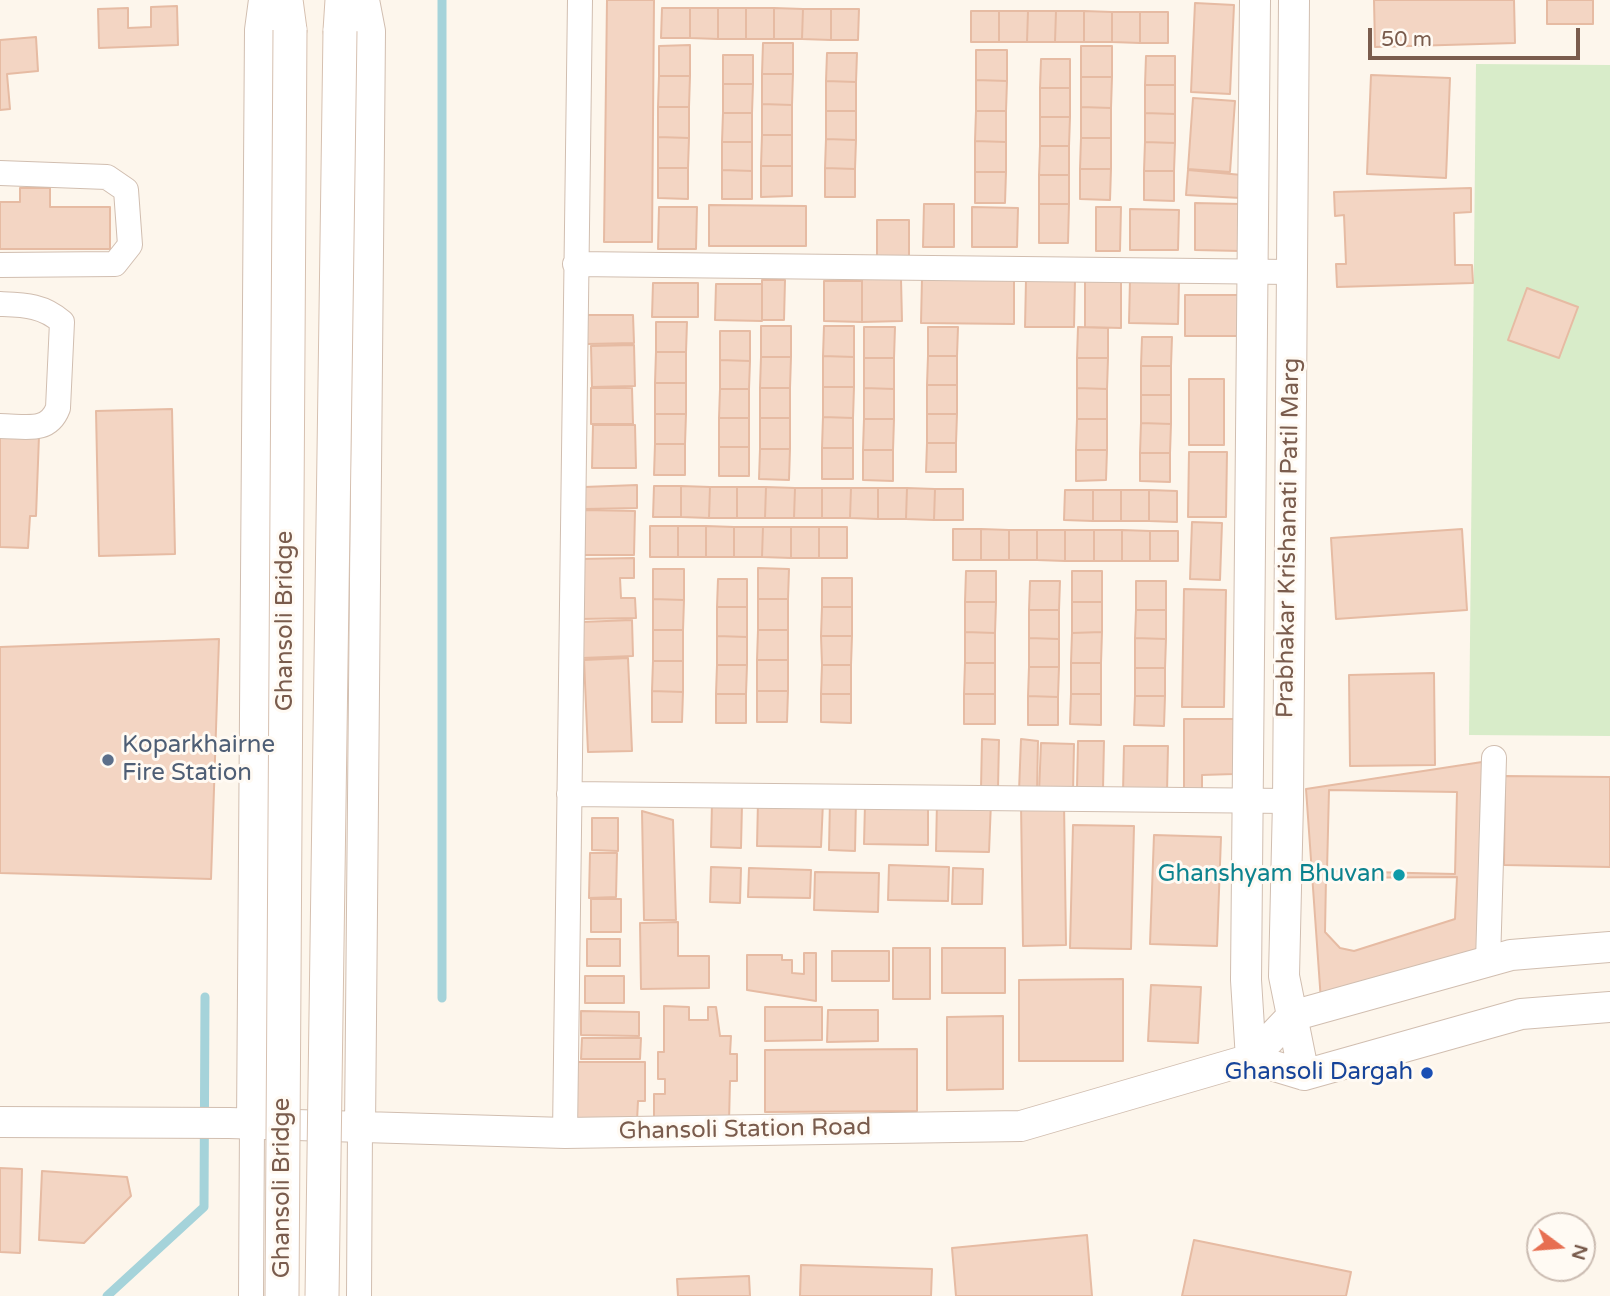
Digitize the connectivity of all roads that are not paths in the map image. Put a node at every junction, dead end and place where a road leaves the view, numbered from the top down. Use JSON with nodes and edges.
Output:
{"nodes":[{"id":1,"x":264,"y":0,"type":"edge"},
{"id":2,"x":364,"y":0,"type":"edge"},
{"id":3,"x":580,"y":0,"type":"edge"},
{"id":4,"x":1255,"y":0,"type":"edge"},
{"id":5,"x":1294,"y":0,"type":"edge"},
{"id":6,"x":288,"y":15,"type":"edge"},
{"id":7,"x":341,"y":15,"type":"edge"},
{"id":8,"x":0,"y":173,"type":"edge"},
{"id":9,"x":575,"y":264,"type":"junction"},
{"id":10,"x":0,"y":265,"type":"edge"},
{"id":11,"x":1251,"y":271,"type":"junction"},
{"id":12,"x":1290,"y":271,"type":"junction"},
{"id":13,"x":0,"y":304,"type":"edge"},
{"id":14,"x":0,"y":426,"type":"edge"},
{"id":15,"x":1494,"y":758,"type":"dead end"},
{"id":16,"x":569,"y":794,"type":"junction"},
{"id":17,"x":1248,"y":800,"type":"junction"},
{"id":18,"x":1288,"y":801,"type":"junction"},
{"id":19,"x":1610,"y":947,"type":"edge"},
{"id":20,"x":1488,"y":962,"type":"junction"},
{"id":21,"x":1610,"y":1007,"type":"edge"},
{"id":22,"x":1292,"y":1016,"type":"junction"},
{"id":23,"x":1251,"y":1059,"type":"junction"},
{"id":24,"x":1304,"y":1075,"type":"junction"},
{"id":25,"x":0,"y":1122,"type":"edge"},
{"id":26,"x":241,"y":1124,"type":"junction"},
{"id":27,"x":360,"y":1127,"type":"junction"},
{"id":28,"x":565,"y":1133,"type":"junction"},
{"id":29,"x":251,"y":1296,"type":"edge"},
{"id":30,"x":282,"y":1296,"type":"edge"},
{"id":31,"x":322,"y":1296,"type":"edge"},
{"id":32,"x":359,"y":1296,"type":"edge"}],
"edges":[{"from":1,"to":26,"type":"street"},
{"from":2,"to":27,"type":"street"},
{"from":3,"to":9,"type":"street"},
{"from":4,"to":11,"type":"street","name":"Prabhakar Krishanati Patil Marg"},
{"from":5,"to":12,"type":"street","name":"Prabhakar Krishanati Patil Marg"},
{"from":6,"to":30,"type":"main road","name":"Ghansoli Bridge","bridge":true},
{"from":7,"to":31,"type":"main road","name":"Ghansoli Bridge","bridge":true},
{"from":8,"to":10,"type":"street"},
{"from":9,"to":11,"type":"street"},
{"from":9,"to":16,"type":"street"},
{"from":11,"to":12,"type":"street"},
{"from":11,"to":17,"type":"street","name":"Prabhakar Krishanati Patil Marg"},
{"from":12,"to":18,"type":"street","name":"Prabhakar Krishanati Patil Marg"},
{"from":13,"to":14,"type":"street"},
{"from":15,"to":20,"type":"street"},
{"from":16,"to":17,"type":"street"},
{"from":16,"to":28,"type":"street"},
{"from":17,"to":18,"type":"street"},
{"from":17,"to":23,"type":"street","name":"Prabhakar Krishanati Patil Marg"},
{"from":18,"to":22,"type":"street","name":"Prabhakar Krishanati Patil Marg"},
{"from":19,"to":20,"type":"street"},
{"from":20,"to":22,"type":"street"},
{"from":21,"to":24,"type":"street"},
{"from":22,"to":23,"type":"street"},
{"from":22,"to":24,"type":"street","name":"Prabhakar Krishanati Patil Marg"},
{"from":23,"to":24,"type":"street"},
{"from":23,"to":28,"type":"street","name":"Ghansoli Station Road"},
{"from":25,"to":26,"type":"street","name":"Ghansoli Station Road"},
{"from":26,"to":27,"type":"street","name":"Ghansoli Station Road"},
{"from":26,"to":29,"type":"street"},
{"from":27,"to":28,"type":"street","name":"Ghansoli Station Road"},
{"from":27,"to":32,"type":"street"}]}
